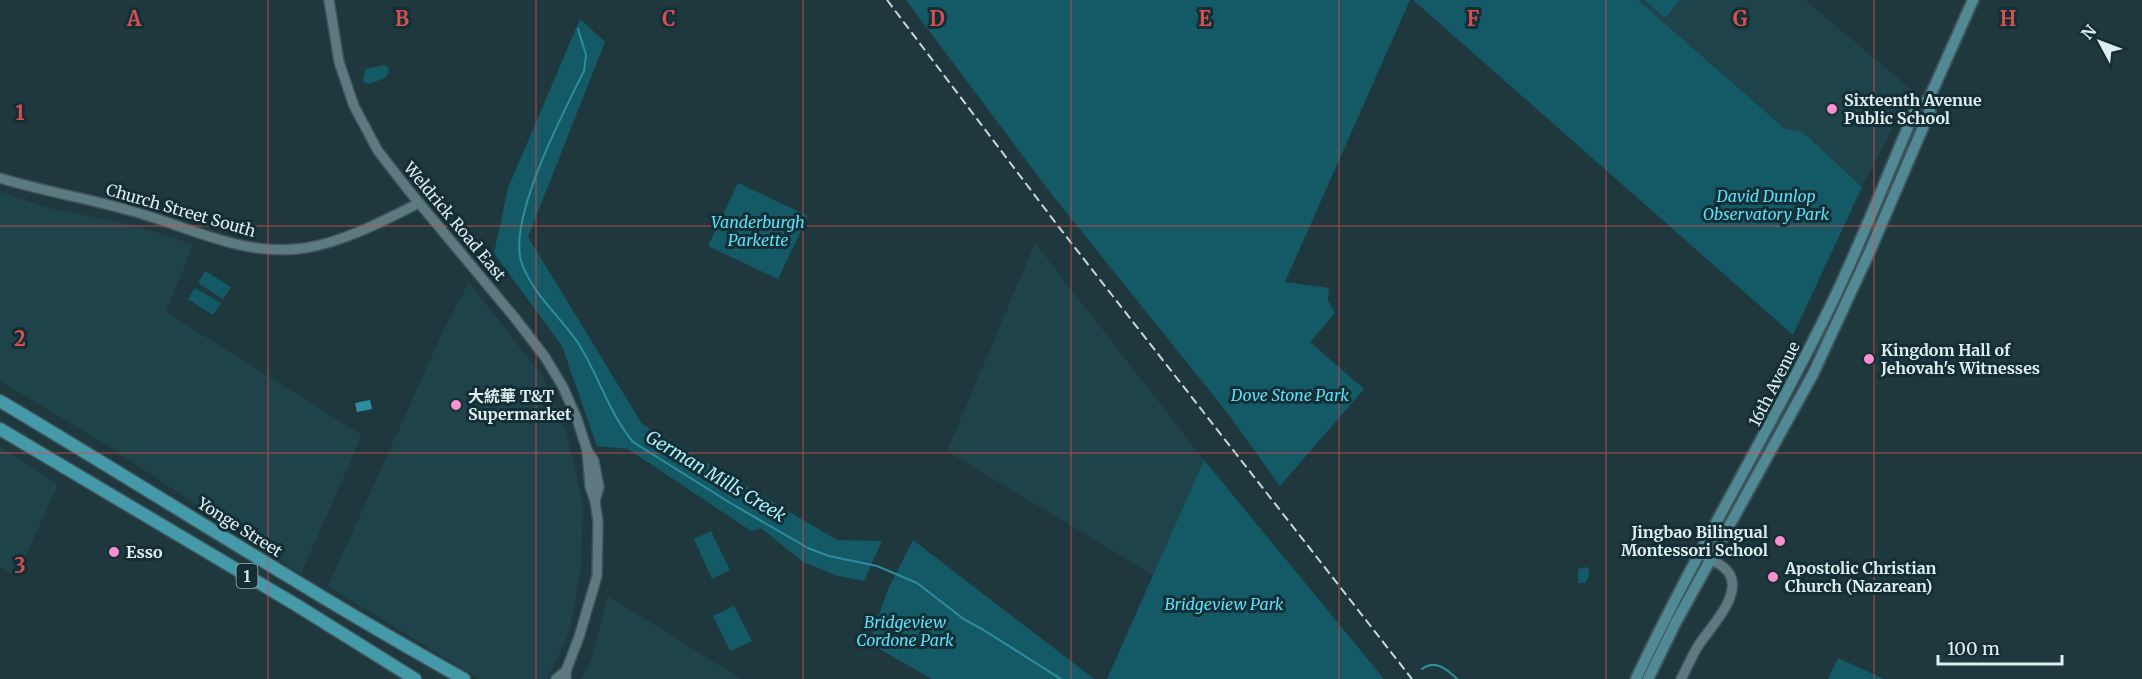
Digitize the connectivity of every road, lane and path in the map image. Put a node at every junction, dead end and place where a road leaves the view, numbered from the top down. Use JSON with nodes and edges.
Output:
{"nodes":[{"id":1,"x":329,"y":0,"type":"edge"},
{"id":2,"x":1973,"y":0,"type":"edge"},
{"id":3,"x":1928,"y":101,"type":"junction"},
{"id":4,"x":0,"y":178,"type":"edge"},
{"id":5,"x":419,"y":203,"type":"junction"},
{"id":6,"x":0,"y":401,"type":"edge"},
{"id":7,"x":0,"y":429,"type":"edge"},
{"id":8,"x":1699,"y":553,"type":"junction"},
{"id":9,"x":1711,"y":559,"type":"junction"},
{"id":10,"x":566,"y":675,"type":"edge"},
{"id":11,"x":415,"y":679,"type":"edge"},
{"id":12,"x":464,"y":679,"type":"edge"},
{"id":13,"x":556,"y":679,"type":"edge"},
{"id":14,"x":1636,"y":679,"type":"edge"},
{"id":15,"x":1648,"y":679,"type":"edge"},
{"id":16,"x":1681,"y":679,"type":"edge"}],
"edges":[{"from":1,"to":5,"type":"street","name":"Weldrick Road East"},
{"from":2,"to":3,"type":"main road","name":"16th Avenue"},
{"from":3,"to":8,"type":"main road","name":"16th Avenue"},
{"from":3,"to":9,"type":"main road","name":"16th Avenue"},
{"from":4,"to":5,"type":"street","name":"Church Street South"},
{"from":5,"to":10,"type":"street","name":"Weldrick Road East"},
{"from":6,"to":12,"type":"main road","name":"Yonge Street","number":"1"},
{"from":7,"to":11,"type":"main road","number":"1"},
{"from":8,"to":9,"type":"street"},
{"from":8,"to":14,"type":"main road","name":"16th Avenue"},
{"from":9,"to":15,"type":"main road","name":"16th Avenue"},
{"from":9,"to":16,"type":"street"},
{"from":10,"to":13,"type":"street","name":"Weldrick Road East"}]}
